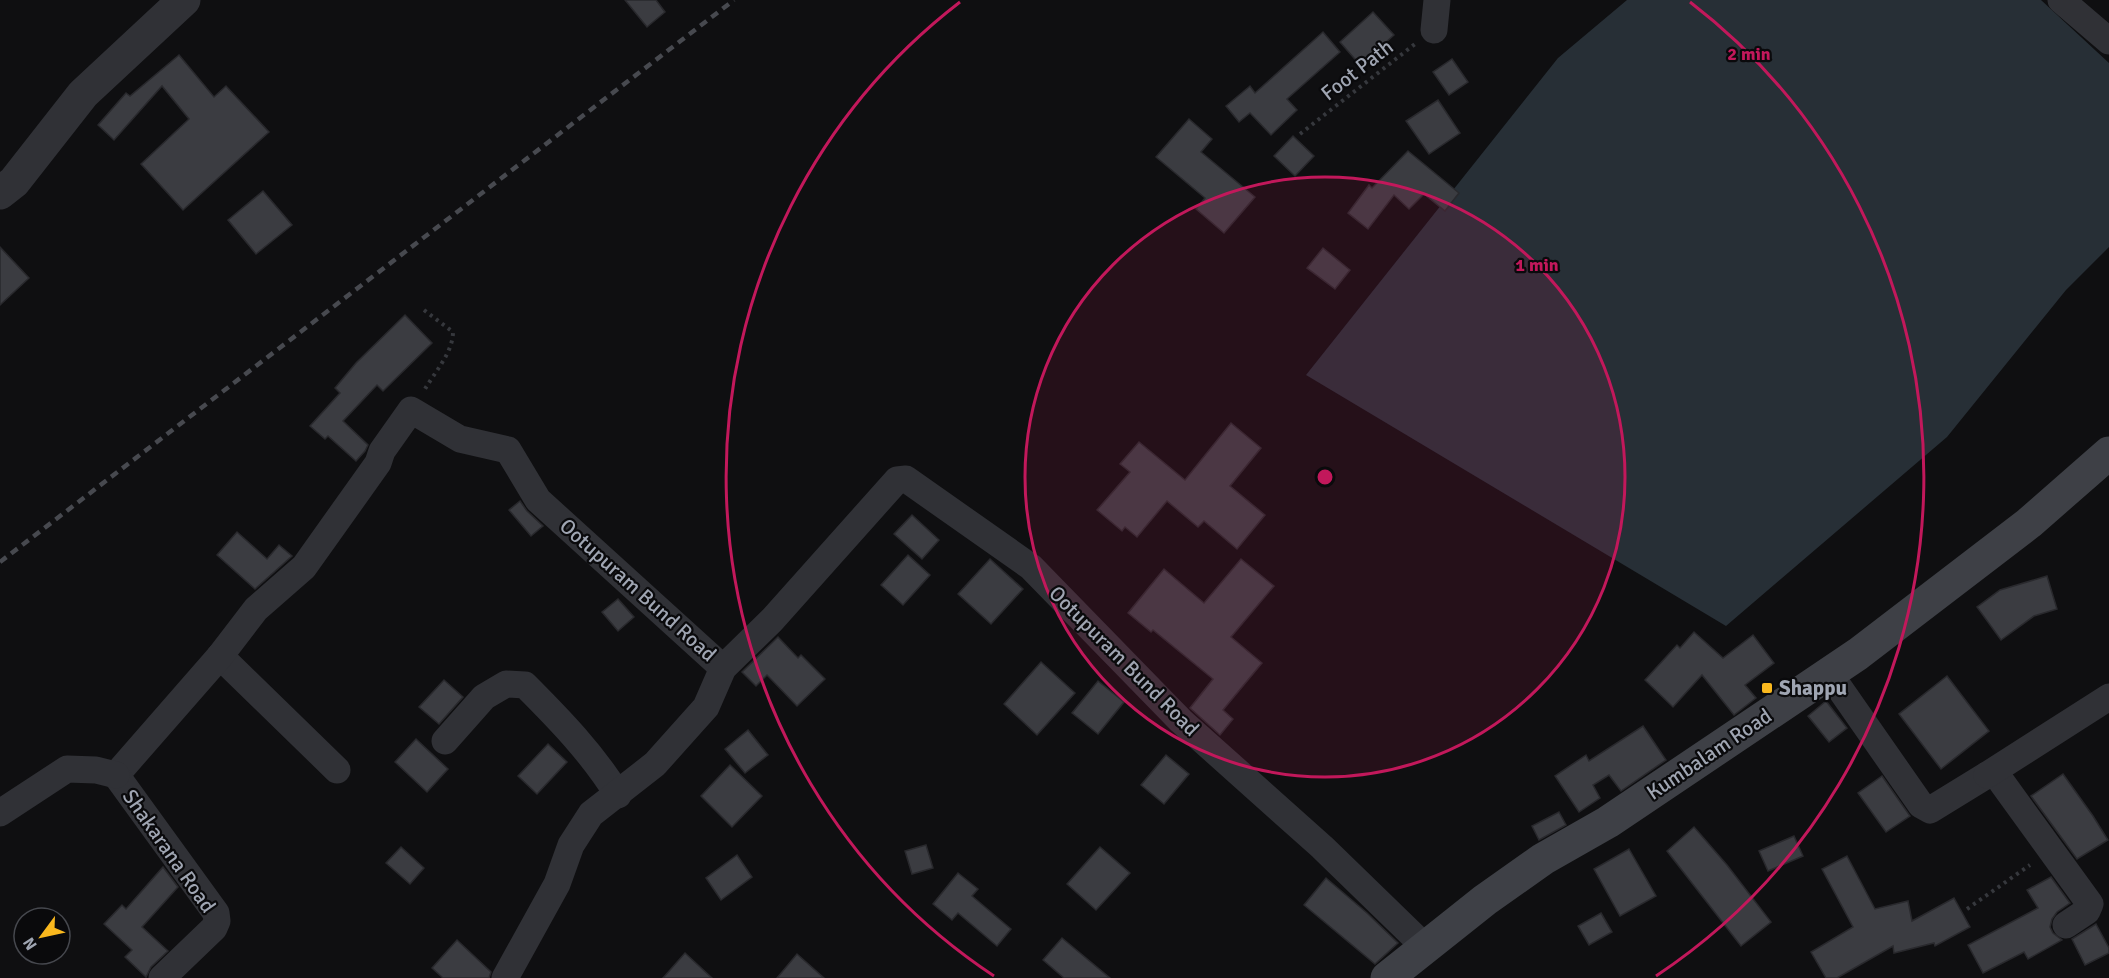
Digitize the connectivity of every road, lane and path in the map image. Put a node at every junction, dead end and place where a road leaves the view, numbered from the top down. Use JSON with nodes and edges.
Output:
{"nodes":[{"id":1,"x":184,"y":0,"type":"edge"},
{"id":2,"x":1437,"y":0,"type":"edge"},
{"id":3,"x":2061,"y":0,"type":"edge"},
{"id":4,"x":1434,"y":30,"type":"joint"},
{"id":5,"x":2109,"y":41,"type":"edge"},
{"id":6,"x":1300,"y":134,"type":"dead end"},
{"id":7,"x":0,"y":193,"type":"edge"},
{"id":8,"x":424,"y":310,"type":"dead end"},
{"id":9,"x":411,"y":410,"type":"junction"},
{"id":10,"x":2109,"y":453,"type":"edge"},
{"id":11,"x":220,"y":656,"type":"junction"},
{"id":12,"x":723,"y":668,"type":"junction"},
{"id":13,"x":1829,"y":673,"type":"junction"},
{"id":14,"x":2109,"y":697,"type":"edge"},
{"id":15,"x":445,"y":741,"type":"dead end"},
{"id":16,"x":337,"y":770,"type":"dead end"},
{"id":17,"x":116,"y":775,"type":"junction"},
{"id":18,"x":1987,"y":775,"type":"junction"},
{"id":19,"x":618,"y":795,"type":"junction"},
{"id":20,"x":0,"y":813,"type":"edge"},
{"id":21,"x":2050,"y":850,"type":"junction"},
{"id":22,"x":1967,"y":909,"type":"dead end"},
{"id":23,"x":2066,"y":925,"type":"dead end"},
{"id":24,"x":1425,"y":947,"type":"junction"},
{"id":25,"x":162,"y":978,"type":"edge"},
{"id":26,"x":505,"y":978,"type":"edge"},
{"id":27,"x":1387,"y":978,"type":"edge"}],
"edges":[{"from":1,"to":7,"type":"street"},
{"from":2,"to":4,"type":"street"},
{"from":3,"to":5,"type":"street"},
{"from":4,"to":6,"type":"path","name":"Foot Path"},
{"from":8,"to":9,"type":"path"},
{"from":9,"to":11,"type":"street"},
{"from":9,"to":12,"type":"street","name":"Ootupuram Bund Road"},
{"from":10,"to":13,"type":"main road","name":"Kumbalam Road"},
{"from":11,"to":16,"type":"street"},
{"from":11,"to":17,"type":"street"},
{"from":12,"to":19,"type":"street"},
{"from":12,"to":24,"type":"street","name":"Ootupuram Bund Road"},
{"from":13,"to":18,"type":"street"},
{"from":13,"to":24,"type":"main road","name":"Kumbalam Road"},
{"from":14,"to":18,"type":"street"},
{"from":15,"to":19,"type":"street"},
{"from":17,"to":20,"type":"street"},
{"from":17,"to":25,"type":"street","name":"Shakarana Road"},
{"from":18,"to":21,"type":"street"},
{"from":19,"to":26,"type":"street"},
{"from":21,"to":22,"type":"path"},
{"from":21,"to":23,"type":"street"},
{"from":24,"to":27,"type":"main road","name":"Kumbalam Road"}]}
